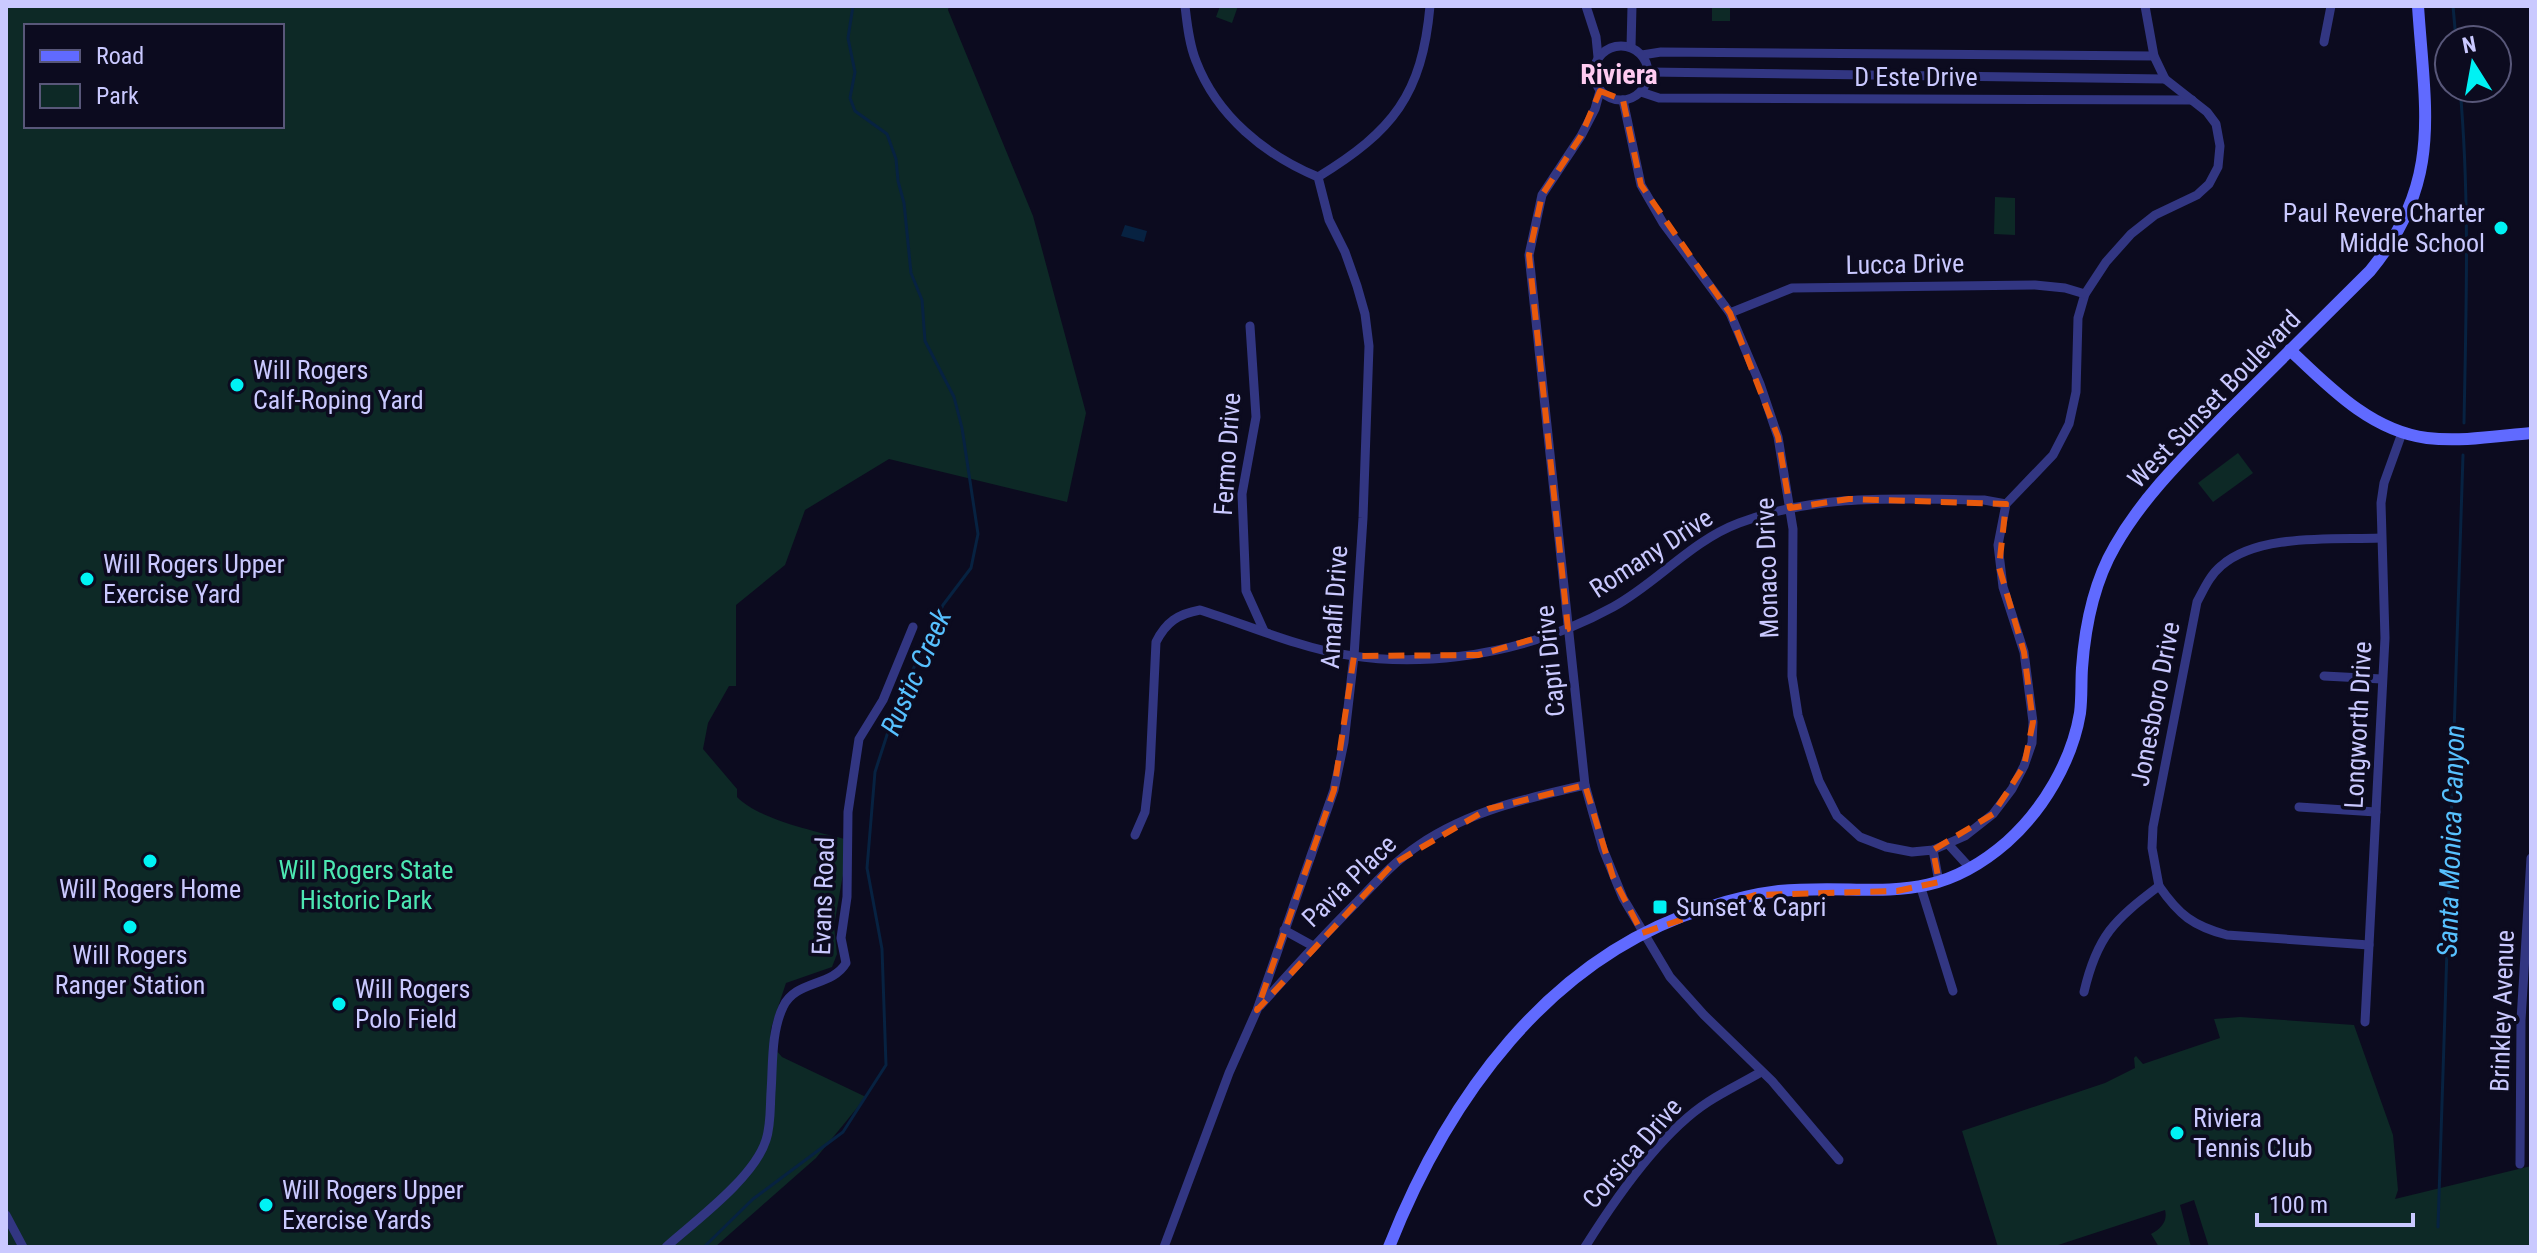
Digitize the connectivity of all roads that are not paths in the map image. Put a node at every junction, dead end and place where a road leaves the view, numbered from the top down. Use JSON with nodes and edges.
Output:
{"nodes":[{"id":1,"x":1185,"y":6,"type":"edge"},
{"id":2,"x":1430,"y":6,"type":"edge"},
{"id":3,"x":1586,"y":6,"type":"edge"},
{"id":4,"x":1632,"y":6,"type":"edge"},
{"id":5,"x":2145,"y":6,"type":"edge"},
{"id":6,"x":2331,"y":6,"type":"edge"},
{"id":7,"x":2418,"y":6,"type":"edge"},
{"id":8,"x":2324,"y":42,"type":"dead end"},
{"id":9,"x":1631,"y":47,"type":"junction"},
{"id":10,"x":1642,"y":55,"type":"junction"},
{"id":11,"x":2154,"y":56,"type":"junction"},
{"id":12,"x":1598,"y":57,"type":"junction"},
{"id":13,"x":1649,"y":72,"type":"junction"},
{"id":14,"x":2165,"y":79,"type":"junction"},
{"id":15,"x":1600,"y":91,"type":"junction"},
{"id":16,"x":1641,"y":92,"type":"junction"},
{"id":17,"x":1623,"y":100,"type":"junction"},
{"id":18,"x":2192,"y":100,"type":"junction"},
{"id":19,"x":1318,"y":177,"type":"junction"},
{"id":20,"x":2085,"y":294,"type":"junction"},
{"id":21,"x":1730,"y":313,"type":"junction"},
{"id":22,"x":1250,"y":326,"type":"dead end"},
{"id":23,"x":2290,"y":350,"type":"junction"},
{"id":24,"x":2402,"y":433,"type":"junction"},
{"id":25,"x":2531,"y":433,"type":"edge"},
{"id":26,"x":2006,"y":504,"type":"junction"},
{"id":27,"x":1790,"y":508,"type":"junction"},
{"id":28,"x":2380,"y":538,"type":"junction"},
{"id":29,"x":913,"y":627,"type":"dead end"},
{"id":30,"x":1568,"y":629,"type":"junction"},
{"id":31,"x":1264,"y":631,"type":"junction"},
{"id":32,"x":1354,"y":656,"type":"junction"},
{"id":33,"x":2324,"y":676,"type":"dead end"},
{"id":34,"x":2382,"y":679,"type":"junction"},
{"id":35,"x":1585,"y":785,"type":"junction"},
{"id":36,"x":2299,"y":807,"type":"dead end"},
{"id":37,"x":2376,"y":812,"type":"junction"},
{"id":38,"x":1135,"y":835,"type":"dead end"},
{"id":39,"x":1949,"y":845,"type":"junction"},
{"id":40,"x":1933,"y":850,"type":"junction"},
{"id":41,"x":2531,"y":858,"type":"edge"},
{"id":42,"x":1970,"y":868,"type":"junction"},
{"id":43,"x":1939,"y":882,"type":"junction"},
{"id":44,"x":2159,"y":886,"type":"junction"},
{"id":45,"x":1921,"y":888,"type":"junction"},
{"id":46,"x":1284,"y":930,"type":"junction"},
{"id":47,"x":1642,"y":933,"type":"junction"},
{"id":48,"x":2369,"y":945,"type":"junction"},
{"id":49,"x":1313,"y":946,"type":"junction"},
{"id":50,"x":2528,"y":952,"type":"edge"},
{"id":51,"x":1953,"y":991,"type":"dead end"},
{"id":52,"x":2084,"y":992,"type":"dead end"},
{"id":53,"x":1257,"y":1010,"type":"junction"},
{"id":54,"x":2365,"y":1022,"type":"dead end"},
{"id":55,"x":1761,"y":1072,"type":"junction"},
{"id":56,"x":2526,"y":1093,"type":"edge"},
{"id":57,"x":1839,"y":1160,"type":"dead end"},
{"id":58,"x":2520,"y":1164,"type":"dead end"},
{"id":59,"x":6,"y":1215,"type":"edge"},
{"id":60,"x":23,"y":1247,"type":"edge"},
{"id":61,"x":666,"y":1247,"type":"edge"},
{"id":62,"x":1164,"y":1247,"type":"edge"},
{"id":63,"x":1389,"y":1247,"type":"edge"},
{"id":64,"x":1585,"y":1247,"type":"edge"}],
"edges":[{"from":1,"to":19,"type":"street"},
{"from":2,"to":19,"type":"street"},
{"from":3,"to":12,"type":"street"},
{"from":4,"to":9,"type":"street"},
{"from":5,"to":11,"type":"street"},
{"from":6,"to":8,"type":"street"},
{"from":7,"to":23,"type":"main road","name":"West Sunset Boulevard"},
{"from":9,"to":10,"type":"street"},
{"from":9,"to":12,"type":"street"},
{"from":10,"to":11,"type":"street","name":"D Este Drive"},
{"from":10,"to":13,"type":"street"},
{"from":11,"to":14,"type":"street"},
{"from":12,"to":15,"type":"street"},
{"from":13,"to":14,"type":"street","name":"D Este Drive"},
{"from":13,"to":16,"type":"street"},
{"from":14,"to":18,"type":"street"},
{"from":15,"to":17,"type":"street"},
{"from":15,"to":30,"type":"street","name":"Capri Drive"},
{"from":16,"to":17,"type":"street"},
{"from":16,"to":18,"type":"street","name":"D Este Drive"},
{"from":17,"to":21,"type":"street","name":"Monaco Drive"},
{"from":18,"to":20,"type":"street"},
{"from":19,"to":32,"type":"street","name":"Amalfi Drive"},
{"from":20,"to":21,"type":"street","name":"Lucca Drive"},
{"from":20,"to":26,"type":"street"},
{"from":21,"to":27,"type":"street","name":"Monaco Drive"},
{"from":22,"to":31,"type":"street","name":"Fermo Drive"},
{"from":23,"to":24,"type":"main road"},
{"from":23,"to":42,"type":"main road","name":"West Sunset Boulevard"},
{"from":24,"to":25,"type":"main road"},
{"from":24,"to":28,"type":"street","name":"Longworth Drive"},
{"from":26,"to":27,"type":"street","name":"Romany Drive"},
{"from":26,"to":39,"type":"street","name":"Monaco Drive"},
{"from":27,"to":30,"type":"street","name":"Romany Drive"},
{"from":27,"to":40,"type":"street","name":"Monaco Drive"},
{"from":28,"to":34,"type":"street","name":"Longworth Drive"},
{"from":28,"to":44,"type":"street","name":"Jonesboro Drive"},
{"from":29,"to":61,"type":"street","name":"Evans Road"},
{"from":30,"to":32,"type":"street","name":"Romany Drive"},
{"from":30,"to":35,"type":"street","name":"Capri Drive"},
{"from":31,"to":32,"type":"street","name":"Romany Drive"},
{"from":31,"to":38,"type":"street","name":"Romany Drive"},
{"from":32,"to":46,"type":"street","name":"Amalfi Drive"},
{"from":33,"to":34,"type":"street"},
{"from":34,"to":37,"type":"street","name":"Longworth Drive"},
{"from":35,"to":47,"type":"street","name":"Capri Drive"},
{"from":35,"to":49,"type":"street","name":"Pavia Place"},
{"from":36,"to":37,"type":"street"},
{"from":37,"to":48,"type":"street","name":"Longworth Drive"},
{"from":39,"to":40,"type":"street","name":"Monaco Drive"},
{"from":39,"to":42,"type":"street"},
{"from":40,"to":43,"type":"street"},
{"from":41,"to":50,"type":"street","name":"Brinkley Avenue"},
{"from":42,"to":43,"type":"main road","name":"West Sunset Boulevard"},
{"from":43,"to":45,"type":"main road","name":"West Sunset Boulevard"},
{"from":44,"to":48,"type":"street"},
{"from":44,"to":52,"type":"street"},
{"from":45,"to":47,"type":"main road","name":"West Sunset Boulevard"},
{"from":45,"to":51,"type":"street"},
{"from":46,"to":49,"type":"street"},
{"from":46,"to":53,"type":"street","name":"Amalfi Drive"},
{"from":47,"to":55,"type":"street","name":"Capri Drive"},
{"from":47,"to":63,"type":"main road","name":"West Sunset Boulevard"},
{"from":48,"to":54,"type":"street","name":"Longworth Drive"},
{"from":49,"to":53,"type":"street","name":"Pavia Place"},
{"from":50,"to":56,"type":"street","name":"Brinkley Avenue"},
{"from":53,"to":62,"type":"street","name":"Amalfi Drive"},
{"from":55,"to":57,"type":"street","name":"Capri Drive"},
{"from":55,"to":64,"type":"street","name":"Corsica Drive"},
{"from":56,"to":58,"type":"street","name":"Brinkley Avenue"},
{"from":59,"to":60,"type":"street"}]}
